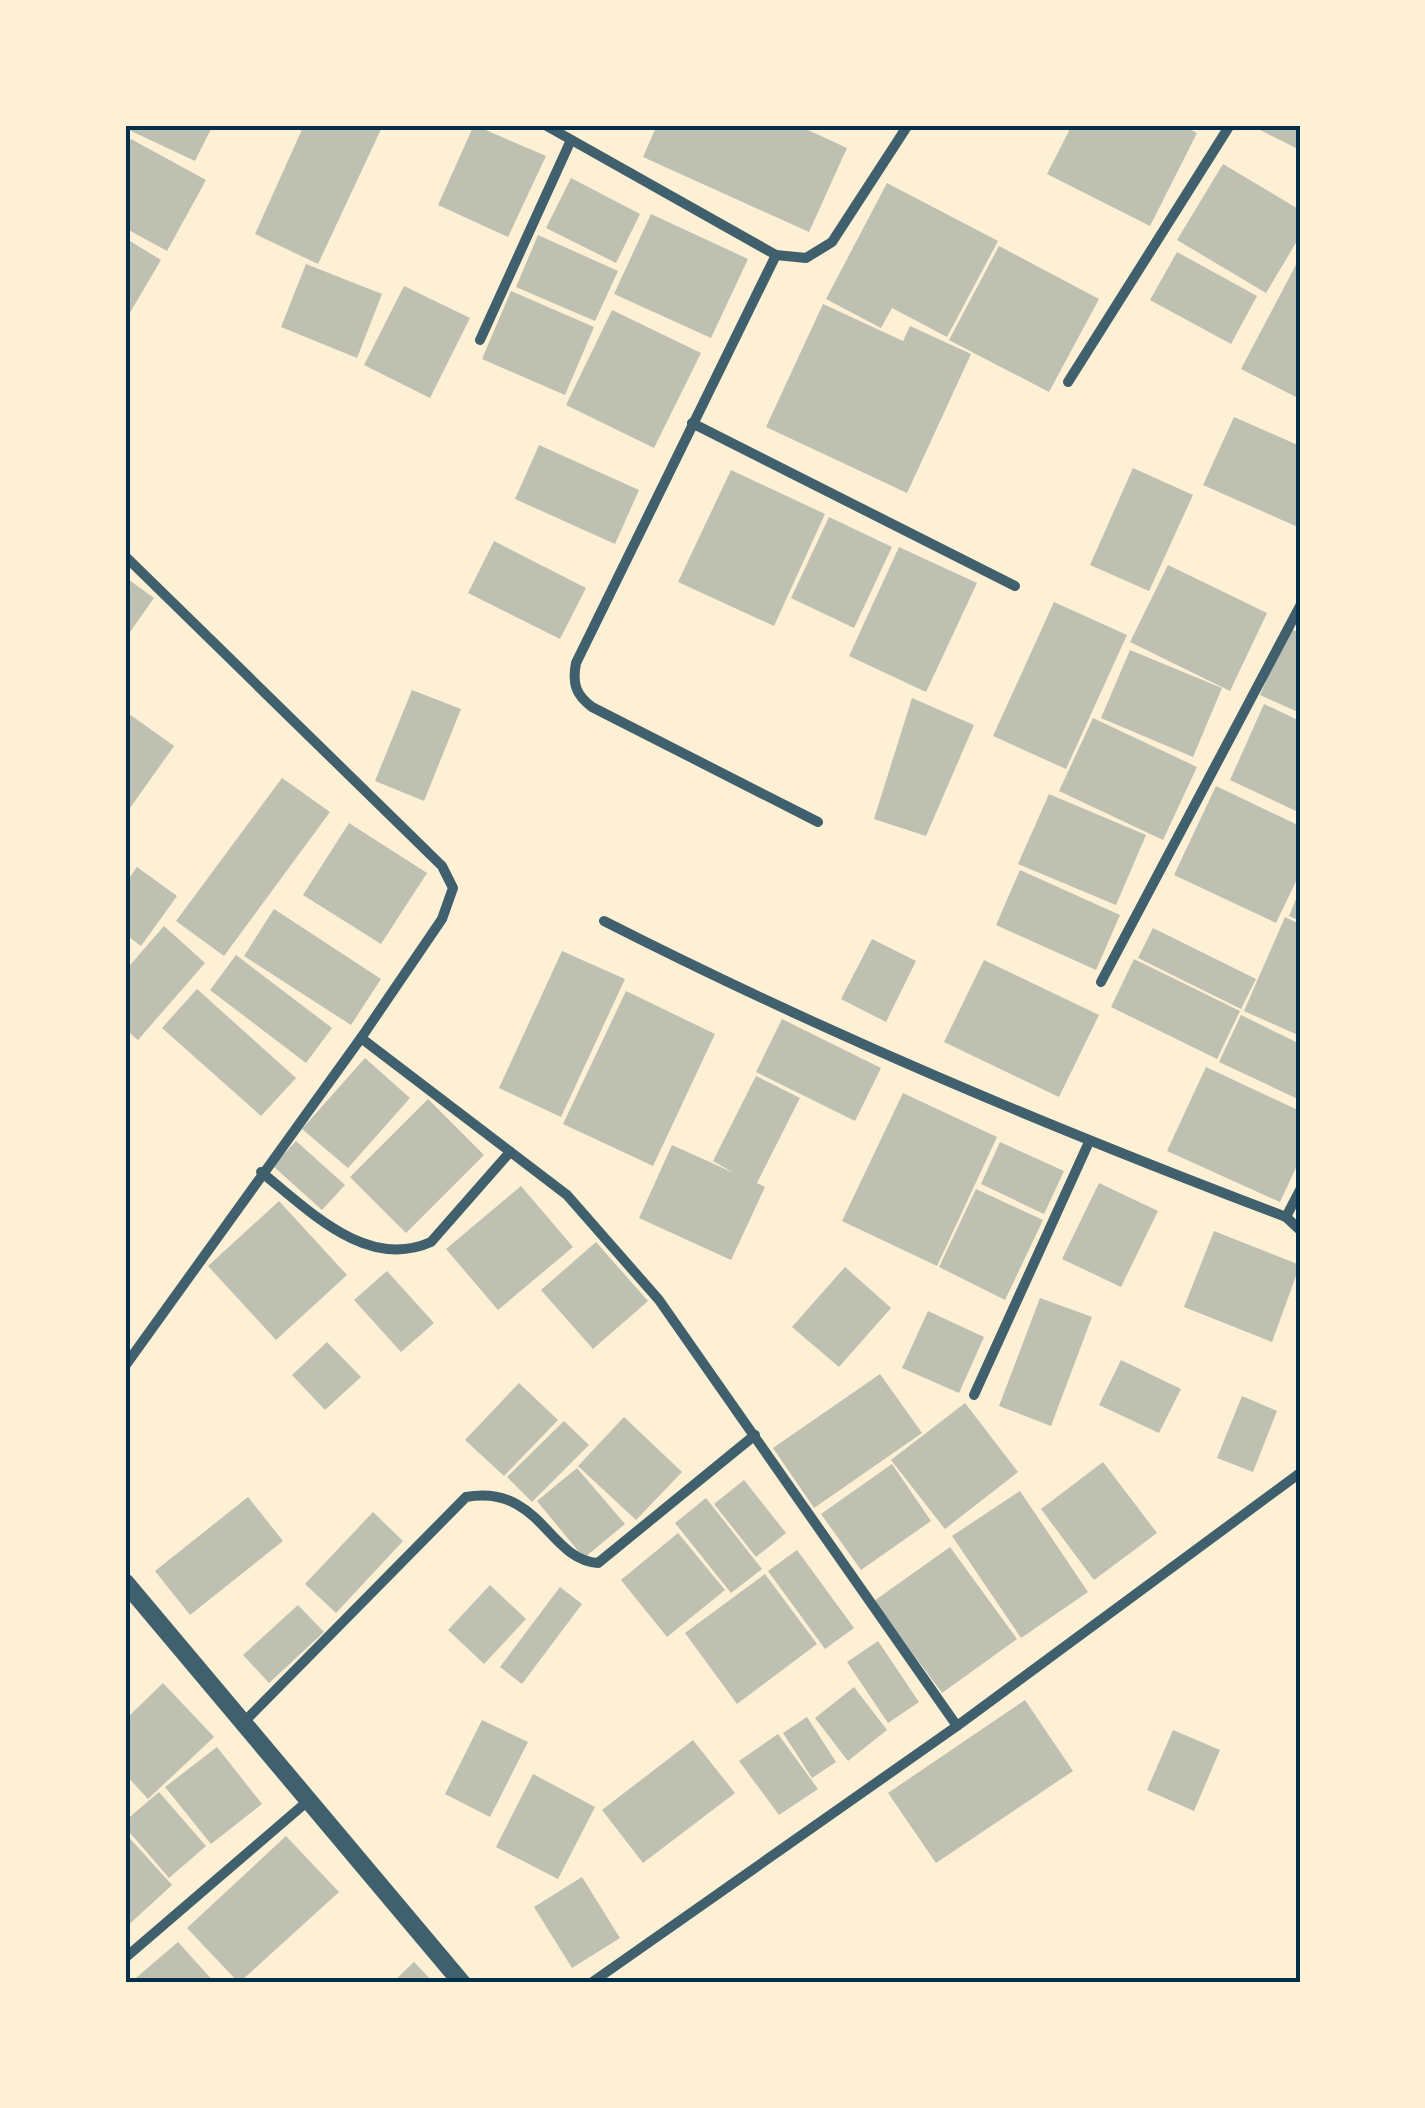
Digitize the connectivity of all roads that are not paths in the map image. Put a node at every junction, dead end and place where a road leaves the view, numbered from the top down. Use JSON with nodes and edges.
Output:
{"nodes":[{"id":1,"x":545,"y":125,"type":"edge"},
{"id":2,"x":908,"y":125,"type":"edge"},
{"id":3,"x":1230,"y":125,"type":"edge"},
{"id":4,"x":571,"y":140,"type":"junction"},
{"id":5,"x":776,"y":254,"type":"junction"},
{"id":6,"x":480,"y":340,"type":"dead end"},
{"id":7,"x":1068,"y":382,"type":"dead end"},
{"id":8,"x":692,"y":423,"type":"junction"},
{"id":9,"x":125,"y":556,"type":"edge"},
{"id":10,"x":1016,"y":586,"type":"dead end"},
{"id":11,"x":1300,"y":606,"type":"edge"},
{"id":12,"x":818,"y":822,"type":"dead end"},
{"id":13,"x":604,"y":921,"type":"dead end"},
{"id":14,"x":1101,"y":982,"type":"dead end"},
{"id":15,"x":361,"y":1038,"type":"junction"},
{"id":16,"x":1089,"y":1142,"type":"junction"},
{"id":17,"x":510,"y":1152,"type":"junction"},
{"id":18,"x":261,"y":1172,"type":"junction"},
{"id":19,"x":1300,"y":1190,"type":"edge"},
{"id":20,"x":1286,"y":1218,"type":"junction"},
{"id":21,"x":1300,"y":1230,"type":"edge"},
{"id":22,"x":125,"y":1366,"type":"edge"},
{"id":23,"x":974,"y":1396,"type":"dead end"},
{"id":24,"x":755,"y":1435,"type":"junction"},
{"id":25,"x":1300,"y":1473,"type":"edge"},
{"id":26,"x":125,"y":1582,"type":"edge"},
{"id":27,"x":244,"y":1722,"type":"junction"},
{"id":28,"x":958,"y":1726,"type":"junction"},
{"id":29,"x":309,"y":1799,"type":"junction"},
{"id":30,"x":125,"y":1958,"type":"edge"},
{"id":31,"x":462,"y":1983,"type":"edge"},
{"id":32,"x":590,"y":1983,"type":"edge"}],
"edges":[{"from":1,"to":4,"type":"street"},
{"from":2,"to":5,"type":"street"},
{"from":3,"to":7,"type":"street"},
{"from":4,"to":5,"type":"street"},
{"from":4,"to":6,"type":"street"},
{"from":5,"to":8,"type":"street"},
{"from":8,"to":10,"type":"street"},
{"from":8,"to":12,"type":"street"},
{"from":9,"to":15,"type":"street"},
{"from":11,"to":14,"type":"street"},
{"from":13,"to":16,"type":"street"},
{"from":15,"to":17,"type":"street"},
{"from":15,"to":18,"type":"street"},
{"from":16,"to":20,"type":"street"},
{"from":16,"to":23,"type":"street"},
{"from":17,"to":18,"type":"street"},
{"from":17,"to":24,"type":"street"},
{"from":18,"to":22,"type":"street"},
{"from":19,"to":20,"type":"street"},
{"from":20,"to":21,"type":"street"},
{"from":24,"to":27,"type":"street"},
{"from":24,"to":28,"type":"street"},
{"from":25,"to":28,"type":"street"},
{"from":26,"to":27,"type":"street"},
{"from":27,"to":29,"type":"street"},
{"from":28,"to":32,"type":"street"},
{"from":29,"to":30,"type":"street"},
{"from":29,"to":31,"type":"street"}]}
